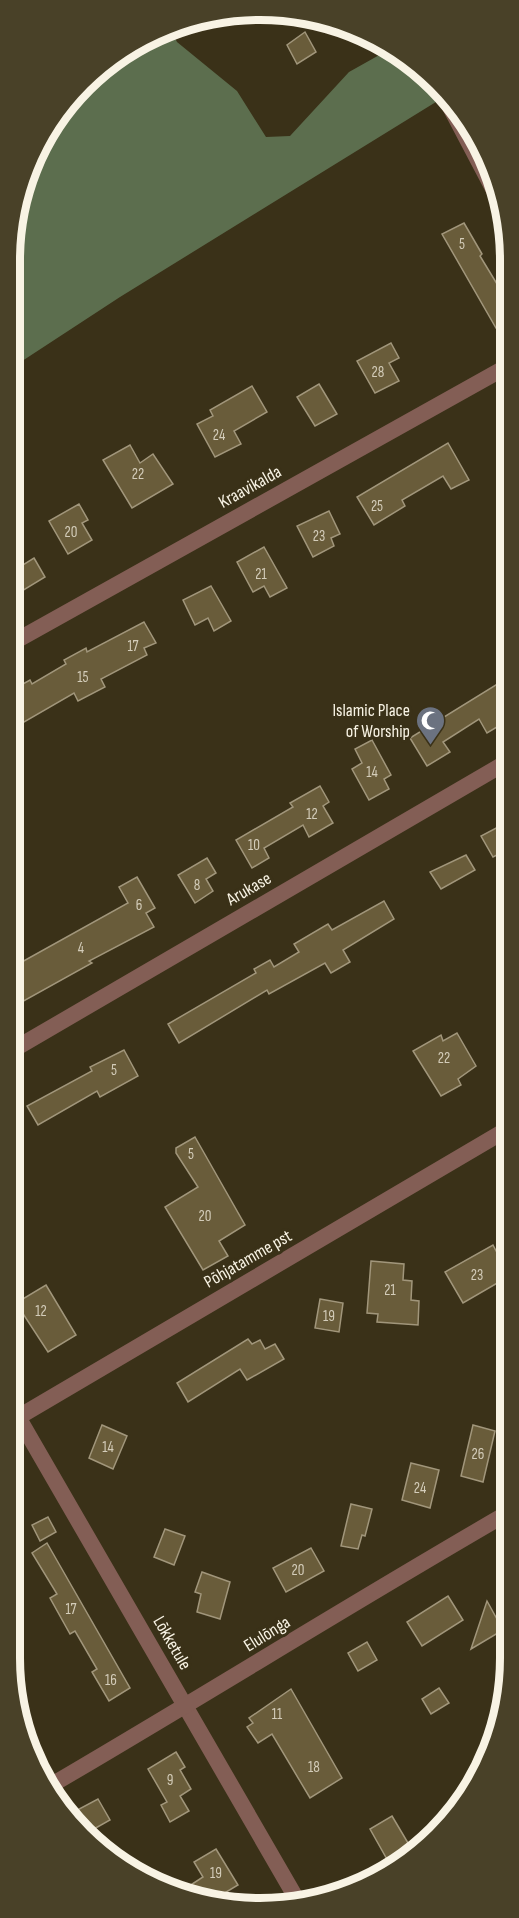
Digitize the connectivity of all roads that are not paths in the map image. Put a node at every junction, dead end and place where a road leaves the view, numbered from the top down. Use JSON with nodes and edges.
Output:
{"nodes":[{"id":1,"x":470,"y":144,"type":"edge"},
{"id":2,"x":477,"y":159,"type":"edge"},
{"id":3,"x":500,"y":370,"type":"edge"},
{"id":4,"x":20,"y":640,"type":"edge"},
{"id":5,"x":500,"y":766,"type":"edge"},
{"id":6,"x":20,"y":1046,"type":"edge"},
{"id":7,"x":500,"y":1133,"type":"edge"},
{"id":8,"x":20,"y":1409,"type":"edge"},
{"id":9,"x":20,"y":1427,"type":"edge"},
{"id":10,"x":500,"y":1517,"type":"edge"},
{"id":11,"x":186,"y":1707,"type":"junction"},
{"id":12,"x":55,"y":1783,"type":"edge"},
{"id":13,"x":295,"y":1896,"type":"edge"}],
"edges":[{"from":1,"to":2,"type":"street"},
{"from":3,"to":4,"type":"street","name":"Kraavikalda"},
{"from":5,"to":6,"type":"street","name":"Arukase"},
{"from":7,"to":8,"type":"street","name":"Põhjatamme pst"},
{"from":9,"to":11,"type":"street","name":"Lõkketule"},
{"from":10,"to":11,"type":"street","name":"Elulõnga"},
{"from":11,"to":12,"type":"street","name":"Elulõnga"},
{"from":11,"to":13,"type":"street","name":"Lõkketule"}]}
